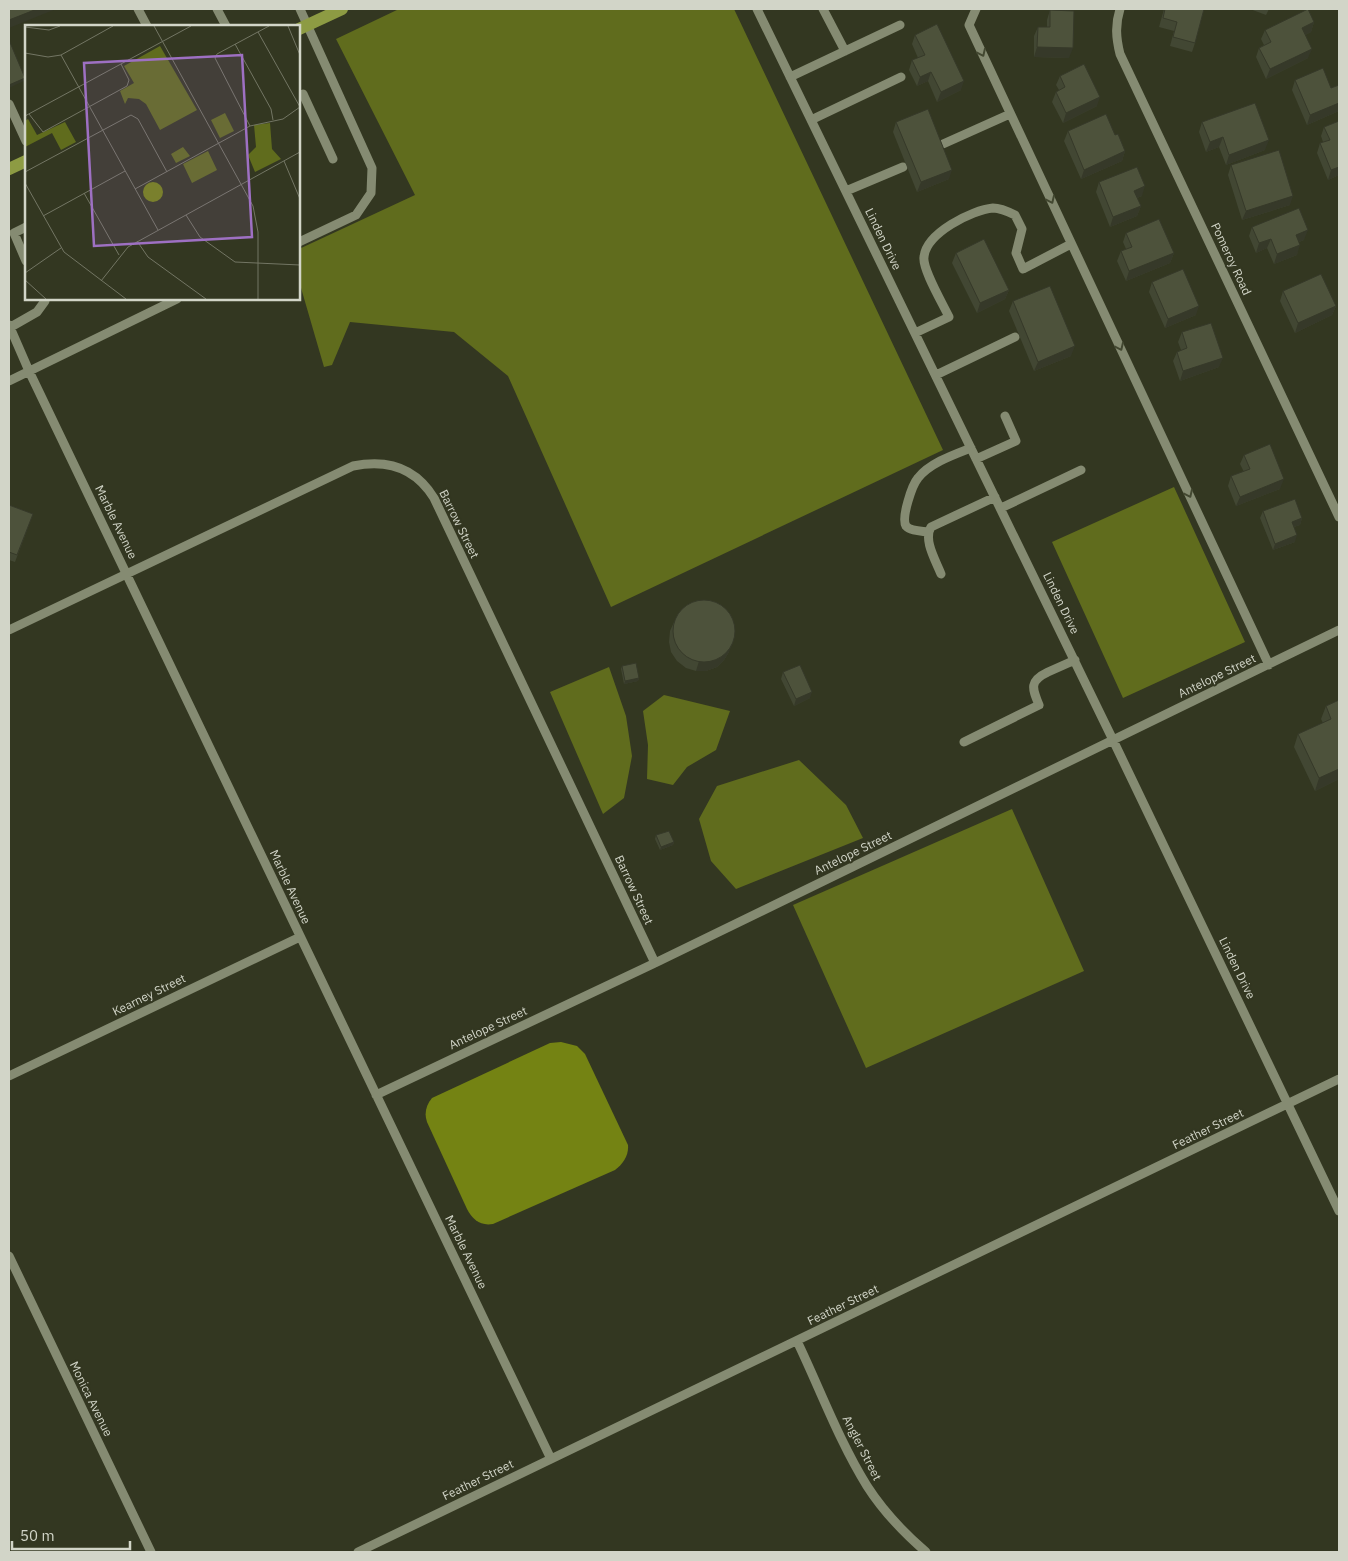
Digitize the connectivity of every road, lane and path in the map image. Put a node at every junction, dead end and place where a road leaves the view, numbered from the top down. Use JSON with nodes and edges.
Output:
{"nodes":[{"id":1,"x":138,"y":9,"type":"edge"},
{"id":2,"x":217,"y":9,"type":"edge"},
{"id":3,"x":300,"y":9,"type":"edge"},
{"id":4,"x":342,"y":9,"type":"edge"},
{"id":5,"x":757,"y":9,"type":"edge"},
{"id":6,"x":824,"y":9,"type":"edge"},
{"id":7,"x":976,"y":9,"type":"edge"},
{"id":8,"x":1120,"y":9,"type":"edge"},
{"id":9,"x":147,"y":25,"type":"edge"},
{"id":10,"x":225,"y":25,"type":"edge"},
{"id":11,"x":900,"y":26,"type":"dead end"},
{"id":12,"x":303,"y":27,"type":"edge"},
{"id":13,"x":845,"y":51,"type":"junction"},
{"id":14,"x":790,"y":77,"type":"junction"},
{"id":15,"x":901,"y":77,"type":"dead end"},
{"id":16,"x":300,"y":96,"type":"edge"},
{"id":17,"x":9,"y":104,"type":"edge"},
{"id":18,"x":1010,"y":114,"type":"junction"},
{"id":19,"x":811,"y":120,"type":"junction"},
{"id":20,"x":25,"y":139,"type":"edge"},
{"id":21,"x":942,"y":144,"type":"edge"},
{"id":22,"x":333,"y":159,"type":"dead end"},
{"id":23,"x":25,"y":161,"type":"edge"},
{"id":24,"x":903,"y":167,"type":"dead end"},
{"id":25,"x":9,"y":169,"type":"edge"},
{"id":26,"x":846,"y":191,"type":"junction"},
{"id":27,"x":25,"y":228,"type":"edge"},
{"id":28,"x":300,"y":242,"type":"edge"},
{"id":29,"x":1071,"y":244,"type":"junction"},
{"id":30,"x":25,"y":259,"type":"edge"},
{"id":31,"x":44,"y":300,"type":"edge"},
{"id":32,"x":175,"y":300,"type":"edge"},
{"id":33,"x":9,"y":327,"type":"edge"},
{"id":34,"x":915,"y":333,"type":"junction"},
{"id":35,"x":1015,"y":337,"type":"dead end"},
{"id":36,"x":29,"y":371,"type":"junction"},
{"id":37,"x":936,"y":375,"type":"junction"},
{"id":38,"x":9,"y":381,"type":"edge"},
{"id":39,"x":1004,"y":416,"type":"dead end"},
{"id":40,"x":971,"y":448,"type":"junction"},
{"id":41,"x":976,"y":459,"type":"junction"},
{"id":42,"x":1081,"y":470,"type":"dead end"},
{"id":43,"x":995,"y":497,"type":"junction"},
{"id":44,"x":1001,"y":508,"type":"junction"},
{"id":45,"x":1339,"y":517,"type":"edge"},
{"id":46,"x":928,"y":532,"type":"junction"},
{"id":47,"x":127,"y":573,"type":"junction"},
{"id":48,"x":941,"y":574,"type":"dead end"},
{"id":49,"x":9,"y":630,"type":"edge"},
{"id":50,"x":1339,"y":630,"type":"edge"},
{"id":51,"x":1075,"y":660,"type":"junction"},
{"id":52,"x":1269,"y":664,"type":"junction"},
{"id":53,"x":1113,"y":740,"type":"junction"},
{"id":54,"x":964,"y":742,"type":"dead end"},
{"id":55,"x":300,"y":937,"type":"junction"},
{"id":56,"x":655,"y":963,"type":"junction"},
{"id":57,"x":9,"y":1076,"type":"edge"},
{"id":58,"x":1339,"y":1079,"type":"edge"},
{"id":59,"x":376,"y":1095,"type":"junction"},
{"id":60,"x":1289,"y":1104,"type":"junction"},
{"id":61,"x":1339,"y":1211,"type":"edge"},
{"id":62,"x":9,"y":1256,"type":"edge"},
{"id":63,"x":797,"y":1341,"type":"junction"},
{"id":64,"x":551,"y":1459,"type":"junction"},
{"id":65,"x":374,"y":1549,"type":"edge"},
{"id":66,"x":151,"y":1552,"type":"edge"},
{"id":67,"x":358,"y":1552,"type":"edge"},
{"id":68,"x":926,"y":1552,"type":"edge"}],
"edges":[{"from":1,"to":9,"type":"street"},
{"from":2,"to":10,"type":"street"},
{"from":3,"to":12,"type":"street"},
{"from":4,"to":12,"type":"main road"},
{"from":5,"to":14,"type":"street","name":"Linden Drive"},
{"from":6,"to":13,"type":"street"},
{"from":7,"to":18,"type":"street","one_way":true},
{"from":8,"to":45,"type":"street","name":"Pomeroy Road"},
{"from":11,"to":13,"type":"street"},
{"from":12,"to":28,"type":"street"},
{"from":13,"to":14,"type":"street"},
{"from":14,"to":19,"type":"street","name":"Linden Drive"},
{"from":15,"to":19,"type":"street"},
{"from":16,"to":22,"type":"street"},
{"from":17,"to":20,"type":"street"},
{"from":18,"to":21,"type":"street"},
{"from":18,"to":29,"type":"street","one_way":true},
{"from":19,"to":26,"type":"street","name":"Linden Drive"},
{"from":23,"to":25,"type":"main road"},
{"from":24,"to":26,"type":"street"},
{"from":26,"to":34,"type":"street","name":"Linden Drive"},
{"from":27,"to":30,"type":"street"},
{"from":29,"to":34,"type":"street"},
{"from":29,"to":52,"type":"street","one_way":true},
{"from":31,"to":33,"type":"street"},
{"from":32,"to":36,"type":"street"},
{"from":33,"to":36,"type":"street","name":"Marble Avenue"},
{"from":34,"to":37,"type":"street","name":"Linden Drive"},
{"from":35,"to":37,"type":"street"},
{"from":36,"to":38,"type":"street"},
{"from":36,"to":47,"type":"street","name":"Marble Avenue"},
{"from":37,"to":40,"type":"street","name":"Linden Drive"},
{"from":39,"to":41,"type":"street"},
{"from":40,"to":41,"type":"street","name":"Linden Drive"},
{"from":40,"to":46,"type":"street"},
{"from":41,"to":43,"type":"street","name":"Linden Drive"},
{"from":42,"to":44,"type":"street"},
{"from":43,"to":44,"type":"street","name":"Linden Drive"},
{"from":43,"to":46,"type":"street"},
{"from":44,"to":51,"type":"street","name":"Linden Drive"},
{"from":46,"to":48,"type":"street"},
{"from":47,"to":49,"type":"street","name":"Barrow Street"},
{"from":47,"to":55,"type":"street","name":"Marble Avenue"},
{"from":47,"to":56,"type":"street","name":"Barrow Street"},
{"from":50,"to":52,"type":"street","name":"Antelope Street"},
{"from":51,"to":53,"type":"street","name":"Linden Drive"},
{"from":51,"to":54,"type":"street"},
{"from":52,"to":53,"type":"street","name":"Antelope Street"},
{"from":53,"to":56,"type":"street","name":"Antelope Street"},
{"from":53,"to":60,"type":"street","name":"Linden Drive"},
{"from":55,"to":57,"type":"street","name":"Kearney Street"},
{"from":55,"to":59,"type":"street","name":"Marble Avenue"},
{"from":56,"to":59,"type":"street","name":"Antelope Street"},
{"from":58,"to":60,"type":"street","name":"Feather Street"},
{"from":59,"to":64,"type":"street","name":"Marble Avenue"},
{"from":60,"to":61,"type":"street","name":"Linden Drive"},
{"from":60,"to":63,"type":"street","name":"Feather Street"},
{"from":62,"to":66,"type":"street","name":"Monica Avenue"},
{"from":63,"to":64,"type":"street","name":"Feather Street"},
{"from":63,"to":68,"type":"street","name":"Angler Street"},
{"from":64,"to":65,"type":"street","name":"Feather Street"},
{"from":65,"to":67,"type":"street","name":"Feather Street"}]}
